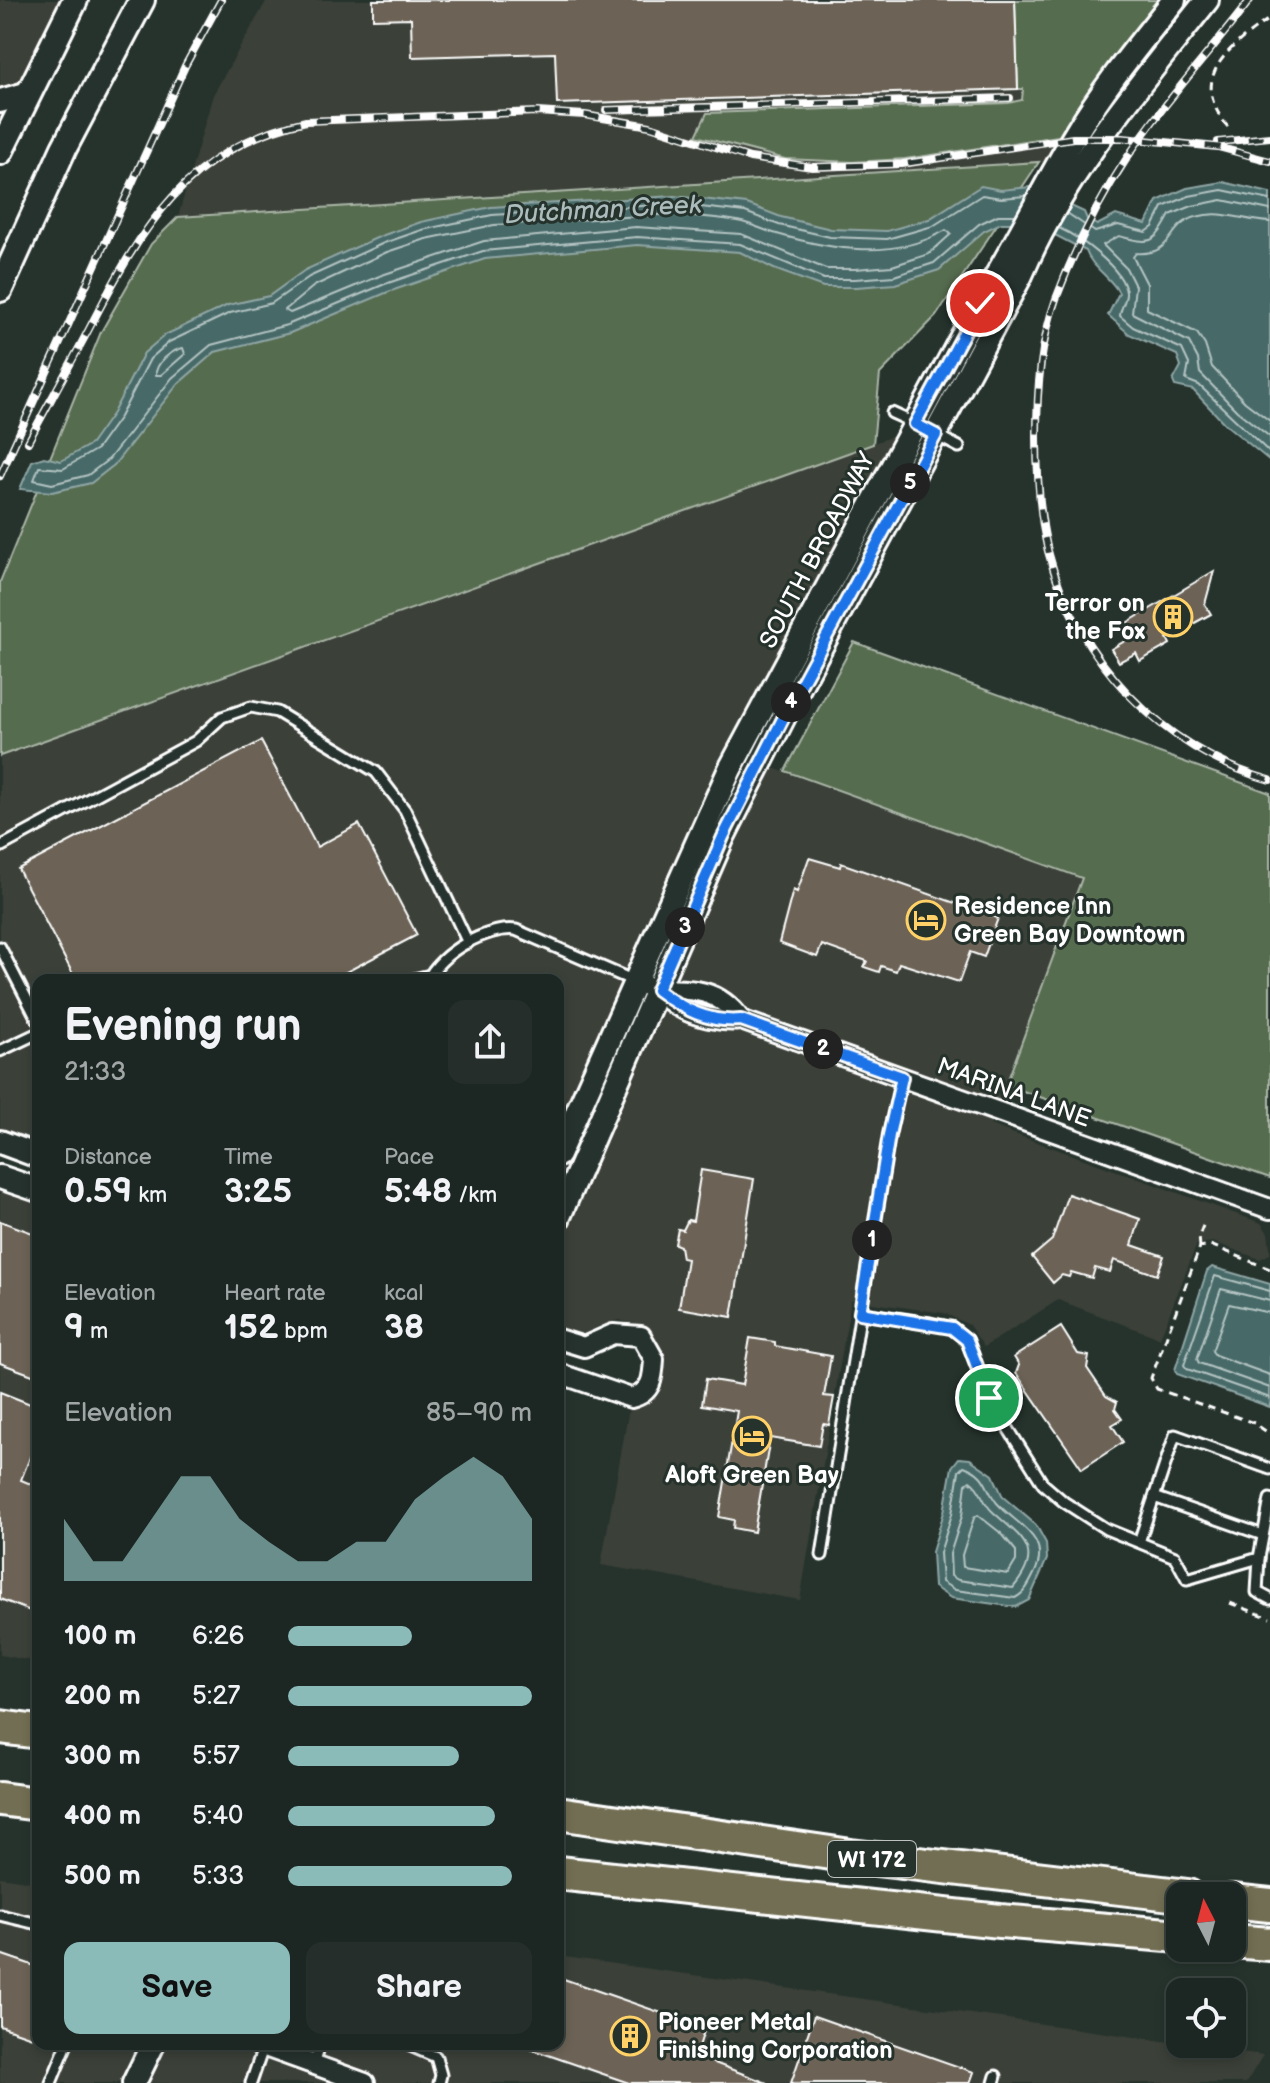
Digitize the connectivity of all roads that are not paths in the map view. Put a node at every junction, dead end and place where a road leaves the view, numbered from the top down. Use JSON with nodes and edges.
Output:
{"nodes":[{"id":1,"x":75,"y":0,"type":"edge"},
{"id":2,"x":142,"y":0,"type":"edge"},
{"id":3,"x":1174,"y":0,"type":"edge"},
{"id":4,"x":1207,"y":0,"type":"edge"},
{"id":5,"x":29,"y":93,"type":"junction"},
{"id":6,"x":0,"y":101,"type":"edge"},
{"id":7,"x":0,"y":152,"type":"edge"},
{"id":8,"x":1055,"y":189,"type":"junction"},
{"id":9,"x":1030,"y":234,"type":"junction"},
{"id":10,"x":0,"y":289,"type":"edge"},
{"id":11,"x":892,"y":413,"type":"dead end"},
{"id":12,"x":915,"y":424,"type":"junction"},
{"id":13,"x":936,"y":435,"type":"junction"},
{"id":14,"x":959,"y":447,"type":"dead end"},
{"id":15,"x":0,"y":847,"type":"edge"},
{"id":16,"x":468,"y":943,"type":"junction"},
{"id":17,"x":0,"y":947,"type":"edge"},
{"id":18,"x":432,"y":974,"type":"edge"},
{"id":19,"x":634,"y":981,"type":"junction"},
{"id":20,"x":657,"y":990,"type":"junction"},
{"id":21,"x":32,"y":1009,"type":"edge"},
{"id":22,"x":32,"y":1036,"type":"edge"},
{"id":23,"x":0,"y":1051,"type":"edge"},
{"id":24,"x":902,"y":1077,"type":"junction"},
{"id":25,"x":564,"y":1141,"type":"edge"},
{"id":26,"x":0,"y":1142,"type":"edge"},
{"id":27,"x":32,"y":1154,"type":"edge"},
{"id":28,"x":0,"y":1177,"type":"edge"},
{"id":29,"x":32,"y":1188,"type":"edge"},
{"id":30,"x":564,"y":1205,"type":"edge"},
{"id":31,"x":1270,"y":1209,"type":"edge"},
{"id":32,"x":860,"y":1313,"type":"junction"},
{"id":33,"x":564,"y":1341,"type":"edge"},
{"id":34,"x":564,"y":1375,"type":"edge"},
{"id":35,"x":1270,"y":1469,"type":"edge"},
{"id":36,"x":1154,"y":1497,"type":"junction"},
{"id":37,"x":1270,"y":1499,"type":"edge"},
{"id":38,"x":1263,"y":1535,"type":"junction"},
{"id":39,"x":1139,"y":1542,"type":"junction"},
{"id":40,"x":822,"y":1555,"type":"dead end"},
{"id":41,"x":1259,"y":1558,"type":"junction"},
{"id":42,"x":1270,"y":1599,"type":"edge"},
{"id":43,"x":0,"y":1727,"type":"edge"},
{"id":44,"x":32,"y":1731,"type":"edge"},
{"id":45,"x":0,"y":1799,"type":"edge"},
{"id":46,"x":32,"y":1803,"type":"edge"},
{"id":47,"x":564,"y":1814,"type":"edge"},
{"id":48,"x":564,"y":1874,"type":"edge"},
{"id":49,"x":1166,"y":1893,"type":"edge"},
{"id":50,"x":1246,"y":1902,"type":"edge"},
{"id":51,"x":1270,"y":1905,"type":"edge"},
{"id":52,"x":0,"y":1915,"type":"edge"},
{"id":53,"x":32,"y":1923,"type":"edge"},
{"id":54,"x":1166,"y":1935,"type":"edge"},
{"id":55,"x":1246,"y":1942,"type":"edge"},
{"id":56,"x":1270,"y":1944,"type":"edge"},
{"id":57,"x":65,"y":2050,"type":"edge"},
{"id":58,"x":150,"y":2050,"type":"edge"},
{"id":59,"x":260,"y":2050,"type":"edge"},
{"id":60,"x":274,"y":2050,"type":"edge"},
{"id":61,"x":318,"y":2050,"type":"edge"},
{"id":62,"x":420,"y":2050,"type":"edge"},
{"id":63,"x":314,"y":2065,"type":"junction"},
{"id":64,"x":51,"y":2083,"type":"edge"},
{"id":65,"x":134,"y":2083,"type":"edge"},
{"id":66,"x":251,"y":2083,"type":"edge"},
{"id":67,"x":365,"y":2083,"type":"edge"},
{"id":68,"x":439,"y":2083,"type":"edge"}],
"edges":[{"from":1,"to":5,"type":"main road"},
{"from":2,"to":10,"type":"main road"},
{"from":3,"to":8,"type":"street","name":"SOUTH BROADWAY"},
{"from":4,"to":8,"type":"street","name":"SOUTH BROADWAY"},
{"from":5,"to":6,"type":"street"},
{"from":5,"to":7,"type":"main road"},
{"from":8,"to":9,"type":"street","name":"SOUTH BROADWAY"},
{"from":9,"to":12,"type":"street","name":"SOUTH BROADWAY"},
{"from":9,"to":13,"type":"street","name":"SOUTH BROADWAY"},
{"from":11,"to":12,"type":"lane"},
{"from":12,"to":13,"type":"lane"},
{"from":12,"to":19,"type":"street","name":"SOUTH BROADWAY"},
{"from":13,"to":14,"type":"lane"},
{"from":13,"to":20,"type":"street","name":"SOUTH BROADWAY"},
{"from":15,"to":16,"type":"lane"},
{"from":16,"to":18,"type":"lane"},
{"from":16,"to":19,"type":"lane"},
{"from":17,"to":21,"type":"lane"},
{"from":19,"to":20,"type":"street","name":"MARINA LANE"},
{"from":19,"to":25,"type":"street","name":"SOUTH BROADWAY"},
{"from":20,"to":24,"type":"street","name":"MARINA LANE"},
{"from":20,"to":30,"type":"street","name":"SOUTH BROADWAY"},
{"from":22,"to":23,"type":"lane"},
{"from":24,"to":31,"type":"street","name":"MARINA LANE"},
{"from":24,"to":32,"type":"lane"},
{"from":26,"to":27,"type":"street"},
{"from":28,"to":29,"type":"street"},
{"from":32,"to":39,"type":"lane"},
{"from":32,"to":40,"type":"lane"},
{"from":33,"to":34,"type":"street"},
{"from":35,"to":36,"type":"lane"},
{"from":36,"to":38,"type":"lane"},
{"from":36,"to":39,"type":"lane"},
{"from":37,"to":38,"type":"lane"},
{"from":38,"to":41,"type":"lane"},
{"from":39,"to":41,"type":"lane"},
{"from":41,"to":42,"type":"lane"},
{"from":43,"to":44,"type":"highway"},
{"from":45,"to":46,"type":"highway"},
{"from":47,"to":49,"type":"highway","number":"WI 172"},
{"from":48,"to":54,"type":"highway","number":"WI 172"},
{"from":50,"to":51,"type":"highway"},
{"from":52,"to":53,"type":"lane"},
{"from":55,"to":56,"type":"highway"},
{"from":57,"to":64,"type":"lane"},
{"from":58,"to":65,"type":"street"},
{"from":59,"to":66,"type":"lane"},
{"from":60,"to":63,"type":"street"},
{"from":61,"to":63,"type":"lane"},
{"from":62,"to":68,"type":"lane"},
{"from":63,"to":67,"type":"street"}]}
